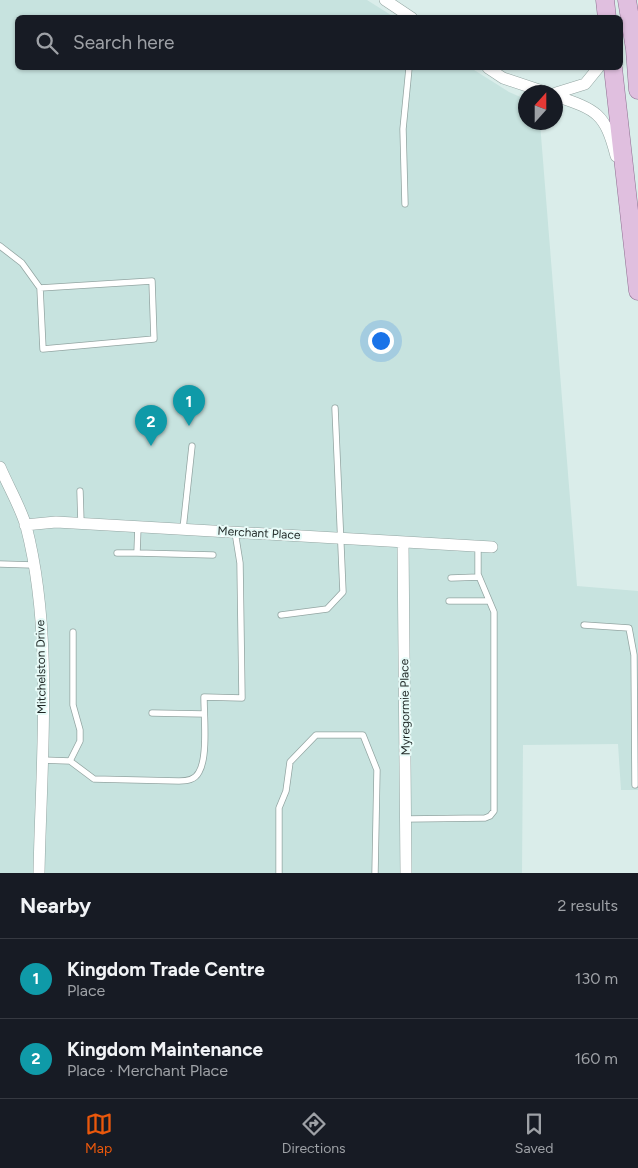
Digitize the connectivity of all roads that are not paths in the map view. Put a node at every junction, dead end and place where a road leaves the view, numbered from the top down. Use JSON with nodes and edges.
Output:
{"nodes":[{"id":1,"x":385,"y":0,"type":"edge"},
{"id":2,"x":604,"y":0,"type":"edge"},
{"id":3,"x":627,"y":0,"type":"edge"},
{"id":4,"x":408,"y":15,"type":"edge"},
{"id":5,"x":606,"y":15,"type":"edge"},
{"id":6,"x":408,"y":70,"type":"edge"},
{"id":7,"x":491,"y":70,"type":"edge"},
{"id":8,"x":596,"y":70,"type":"edge"},
{"id":9,"x":613,"y":70,"type":"edge"},
{"id":10,"x":524,"y":85,"type":"edge"},
{"id":11,"x":638,"y":90,"type":"edge"},
{"id":12,"x":563,"y":92,"type":"edge"},
{"id":13,"x":563,"y":97,"type":"edge"},
{"id":14,"x":405,"y":204,"type":"dead end"},
{"id":15,"x":630,"y":211,"type":"junction"},
{"id":16,"x":0,"y":246,"type":"edge"},
{"id":17,"x":40,"y":288,"type":"junction"},
{"id":18,"x":638,"y":291,"type":"edge"},
{"id":19,"x":335,"y":408,"type":"dead end"},
{"id":20,"x":192,"y":446,"type":"dead end"},
{"id":21,"x":0,"y":467,"type":"edge"},
{"id":22,"x":80,"y":491,"type":"dead end"},
{"id":23,"x":82,"y":523,"type":"junction"},
{"id":24,"x":25,"y":525,"type":"junction"},
{"id":25,"x":138,"y":526,"type":"junction"},
{"id":26,"x":183,"y":529,"type":"junction"},
{"id":27,"x":236,"y":532,"type":"junction"},
{"id":28,"x":342,"y":538,"type":"junction"},
{"id":29,"x":403,"y":542,"type":"junction"},
{"id":30,"x":478,"y":546,"type":"junction"},
{"id":31,"x":492,"y":547,"type":"dead end"},
{"id":32,"x":117,"y":553,"type":"dead end"},
{"id":33,"x":137,"y":553,"type":"junction"},
{"id":34,"x":212,"y":555,"type":"dead end"},
{"id":35,"x":0,"y":564,"type":"edge"},
{"id":36,"x":33,"y":565,"type":"junction"},
{"id":37,"x":479,"y":577,"type":"junction"},
{"id":38,"x":450,"y":578,"type":"dead end"},
{"id":39,"x":449,"y":601,"type":"dead end"},
{"id":40,"x":489,"y":601,"type":"junction"},
{"id":41,"x":281,"y":615,"type":"dead end"},
{"id":42,"x":584,"y":625,"type":"dead end"},
{"id":43,"x":73,"y":632,"type":"dead end"},
{"id":44,"x":635,"y":640,"type":"edge"},
{"id":45,"x":152,"y":713,"type":"dead end"},
{"id":46,"x":204,"y":714,"type":"junction"},
{"id":47,"x":41,"y":760,"type":"junction"},
{"id":48,"x":70,"y":761,"type":"junction"},
{"id":49,"x":635,"y":785,"type":"dead end"},
{"id":50,"x":406,"y":819,"type":"junction"},
{"id":51,"x":39,"y":873,"type":"edge"},
{"id":52,"x":279,"y":873,"type":"edge"},
{"id":53,"x":374,"y":873,"type":"edge"},
{"id":54,"x":406,"y":873,"type":"edge"}],
"edges":[{"from":1,"to":4,"type":"street"},
{"from":2,"to":5,"type":"main road"},
{"from":3,"to":11,"type":"main road"},
{"from":6,"to":14,"type":"lane"},
{"from":7,"to":10,"type":"street"},
{"from":8,"to":12,"type":"street"},
{"from":9,"to":15,"type":"main road"},
{"from":13,"to":15,"type":"street"},
{"from":15,"to":18,"type":"main road"},
{"from":16,"to":17,"type":"lane"},
{"from":17,"to":17,"type":"lane"},
{"from":19,"to":28,"type":"lane"},
{"from":20,"to":26,"type":"lane"},
{"from":21,"to":24,"type":"street","name":"Mitchelston Drive"},
{"from":22,"to":23,"type":"lane"},
{"from":23,"to":24,"type":"street","name":"Merchant Place"},
{"from":23,"to":25,"type":"street","name":"Merchant Place"},
{"from":24,"to":36,"type":"street","name":"Mitchelston Drive"},
{"from":25,"to":26,"type":"street","name":"Merchant Place"},
{"from":25,"to":33,"type":"lane"},
{"from":26,"to":27,"type":"street","name":"Merchant Place"},
{"from":27,"to":28,"type":"street","name":"Merchant Place"},
{"from":27,"to":46,"type":"lane"},
{"from":28,"to":29,"type":"street","name":"Merchant Place"},
{"from":28,"to":41,"type":"lane"},
{"from":29,"to":30,"type":"street","name":"Merchant Place"},
{"from":29,"to":50,"type":"street","name":"Myregormie Place"},
{"from":30,"to":31,"type":"street","name":"Merchant Place"},
{"from":30,"to":37,"type":"lane"},
{"from":32,"to":33,"type":"lane"},
{"from":33,"to":34,"type":"lane"},
{"from":35,"to":36,"type":"lane"},
{"from":36,"to":47,"type":"street","name":"Mitchelston Drive"},
{"from":37,"to":38,"type":"lane"},
{"from":37,"to":40,"type":"lane"},
{"from":39,"to":40,"type":"lane"},
{"from":40,"to":50,"type":"lane"},
{"from":42,"to":44,"type":"lane"},
{"from":43,"to":48,"type":"lane"},
{"from":44,"to":49,"type":"lane"},
{"from":45,"to":46,"type":"lane"},
{"from":46,"to":48,"type":"lane"},
{"from":47,"to":48,"type":"lane"},
{"from":47,"to":51,"type":"street","name":"Mitchelston Drive"},
{"from":50,"to":54,"type":"street","name":"Myregormie Place"},
{"from":52,"to":53,"type":"lane"}]}
